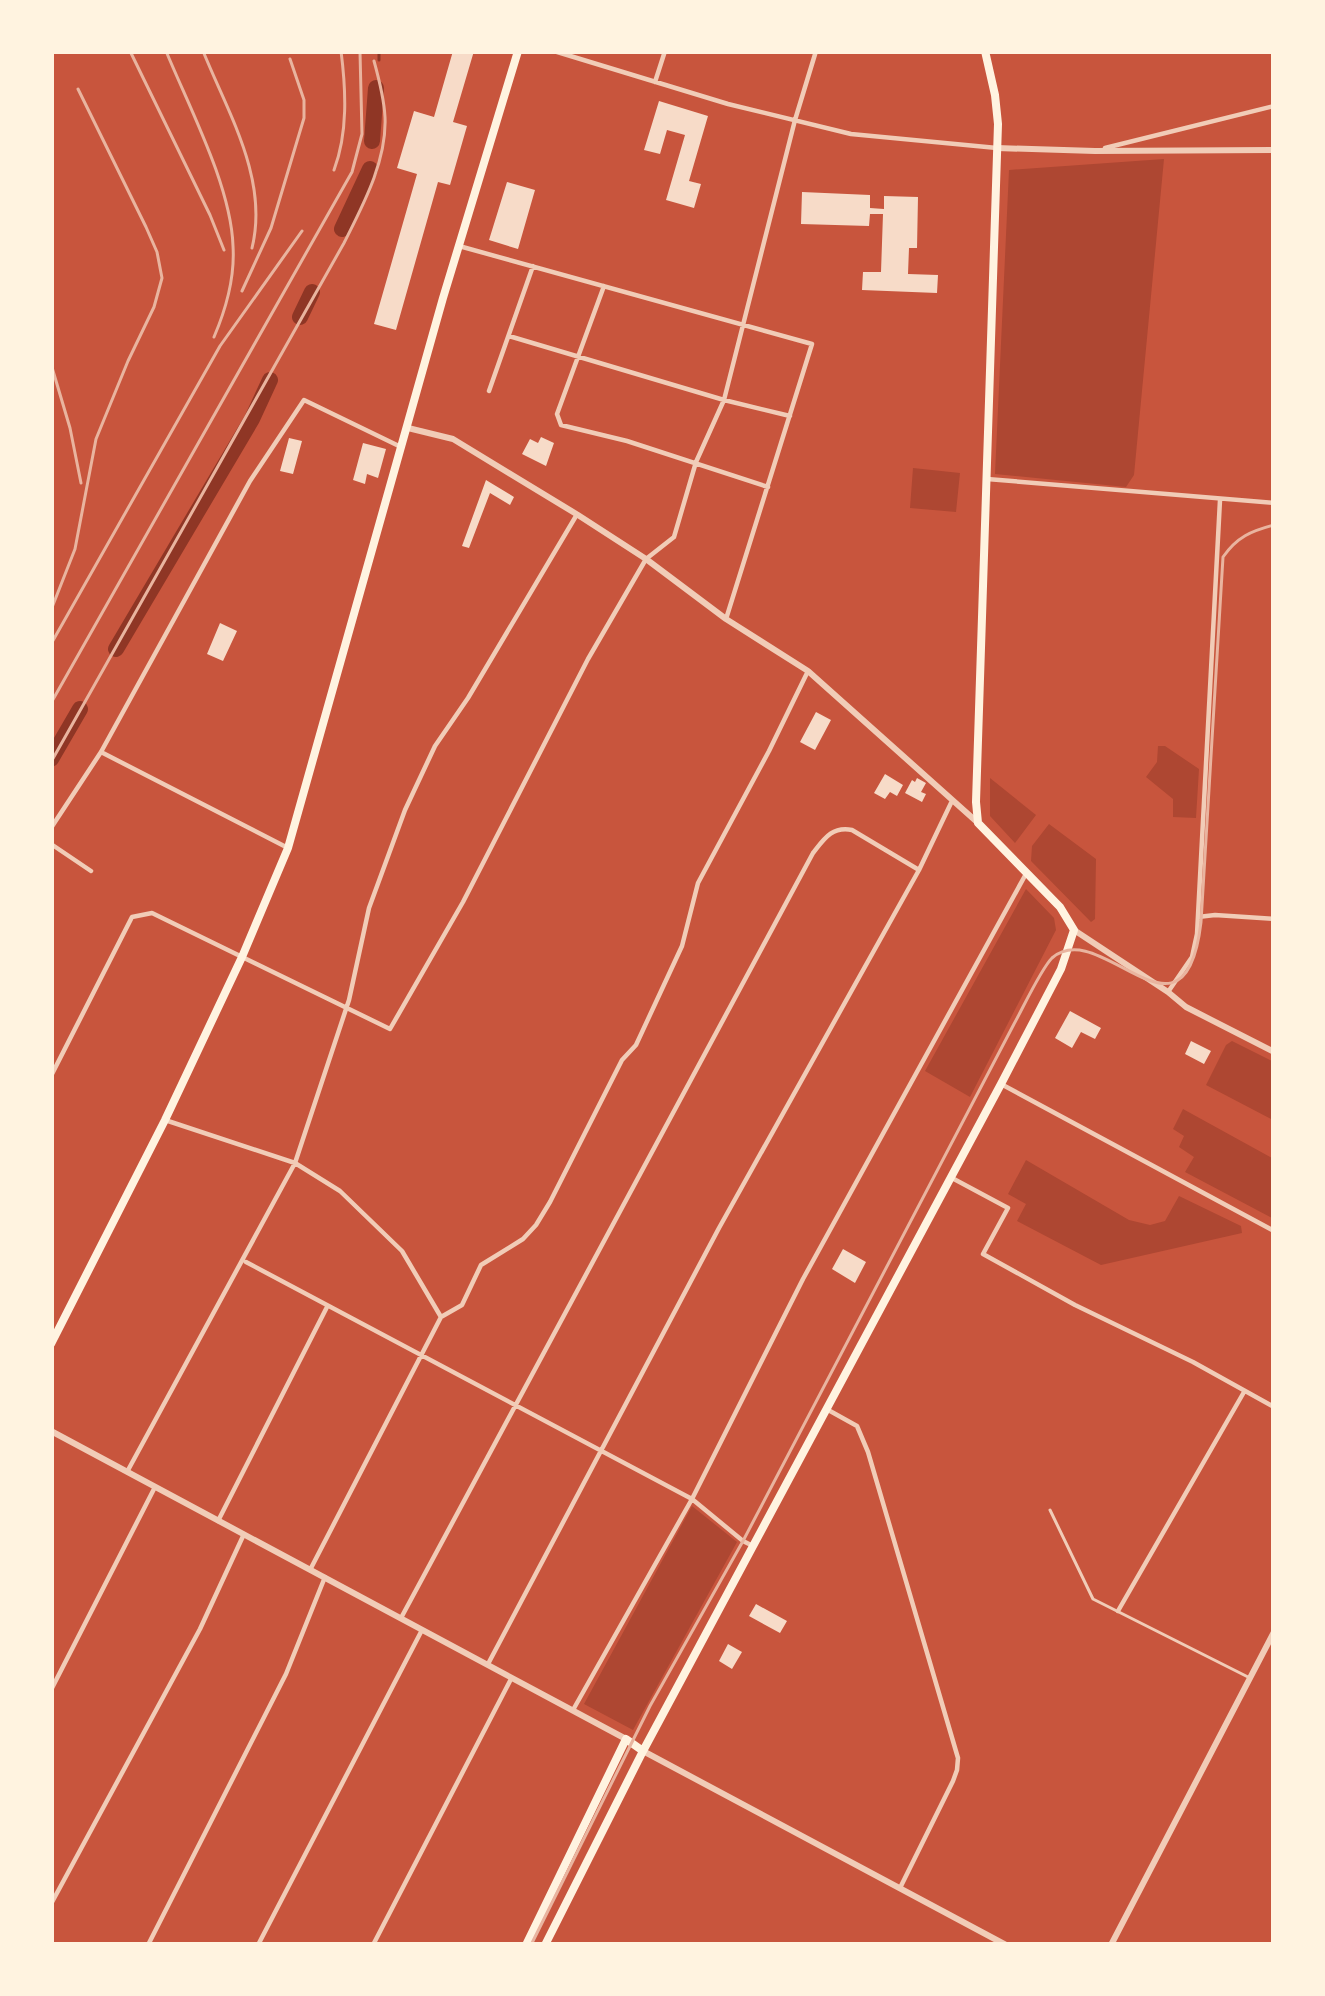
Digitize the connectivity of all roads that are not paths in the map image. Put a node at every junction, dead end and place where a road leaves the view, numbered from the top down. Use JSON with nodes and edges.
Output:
{"nodes":[{"id":1,"x":518,"y":51,"type":"edge"},
{"id":2,"x":554,"y":51,"type":"edge"},
{"id":3,"x":665,"y":51,"type":"edge"},
{"id":4,"x":816,"y":51,"type":"edge"},
{"id":5,"x":985,"y":51,"type":"edge"},
{"id":6,"x":655,"y":82,"type":"junction"},
{"id":7,"x":1274,"y":106,"type":"edge"},
{"id":8,"x":795,"y":120,"type":"junction"},
{"id":9,"x":997,"y":148,"type":"junction"},
{"id":10,"x":1095,"y":151,"type":"junction"},
{"id":11,"x":1274,"y":151,"type":"edge"},
{"id":12,"x":459,"y":246,"type":"junction"},
{"id":13,"x":533,"y":266,"type":"junction"},
{"id":14,"x":604,"y":286,"type":"junction"},
{"id":15,"x":743,"y":326,"type":"junction"},
{"id":16,"x":508,"y":336,"type":"junction"},
{"id":17,"x":579,"y":356,"type":"junction"},
{"id":18,"x":490,"y":391,"type":"dead end"},
{"id":19,"x":724,"y":400,"type":"junction"},
{"id":20,"x":790,"y":416,"type":"junction"},
{"id":21,"x":407,"y":428,"type":"junction"},
{"id":22,"x":401,"y":447,"type":"junction"},
{"id":23,"x":696,"y":462,"type":"junction"},
{"id":24,"x":987,"y":479,"type":"junction"},
{"id":25,"x":767,"y":488,"type":"junction"},
{"id":26,"x":1220,"y":500,"type":"junction"},
{"id":27,"x":1274,"y":503,"type":"edge"},
{"id":28,"x":578,"y":514,"type":"junction"},
{"id":29,"x":646,"y":559,"type":"junction"},
{"id":30,"x":726,"y":619,"type":"junction"},
{"id":31,"x":808,"y":670,"type":"junction"},
{"id":32,"x":100,"y":752,"type":"junction"},
{"id":33,"x":953,"y":799,"type":"junction"},
{"id":34,"x":978,"y":823,"type":"junction"},
{"id":35,"x":51,"y":828,"type":"edge"},
{"id":36,"x":51,"y":844,"type":"edge"},
{"id":37,"x":288,"y":848,"type":"junction"},
{"id":38,"x":919,"y":870,"type":"junction"},
{"id":39,"x":91,"y":871,"type":"dead end"},
{"id":40,"x":1027,"y":872,"type":"junction"},
{"id":41,"x":1198,"y":917,"type":"junction"},
{"id":42,"x":1274,"y":920,"type":"edge"},
{"id":43,"x":1074,"y":930,"type":"junction"},
{"id":44,"x":242,"y":957,"type":"junction"},
{"id":45,"x":1168,"y":992,"type":"junction"},
{"id":46,"x":346,"y":1007,"type":"junction"},
{"id":47,"x":1274,"y":1052,"type":"edge"},
{"id":48,"x":51,"y":1076,"type":"edge"},
{"id":49,"x":1001,"y":1084,"type":"junction"},
{"id":50,"x":165,"y":1120,"type":"junction"},
{"id":51,"x":296,"y":1163,"type":"junction"},
{"id":52,"x":951,"y":1177,"type":"junction"},
{"id":53,"x":1274,"y":1232,"type":"edge"},
{"id":54,"x":244,"y":1261,"type":"junction"},
{"id":55,"x":327,"y":1307,"type":"junction"},
{"id":56,"x":441,"y":1317,"type":"junction"},
{"id":57,"x":51,"y":1344,"type":"edge"},
{"id":58,"x":420,"y":1353,"type":"junction"},
{"id":59,"x":1244,"y":1392,"type":"junction"},
{"id":60,"x":518,"y":1404,"type":"junction"},
{"id":61,"x":1274,"y":1407,"type":"edge"},
{"id":62,"x":827,"y":1409,"type":"junction"},
{"id":63,"x":51,"y":1431,"type":"edge"},
{"id":64,"x":602,"y":1451,"type":"junction"},
{"id":65,"x":128,"y":1472,"type":"junction"},
{"id":66,"x":155,"y":1487,"type":"junction"},
{"id":67,"x":692,"y":1499,"type":"junction"},
{"id":68,"x":1050,"y":1510,"type":"dead end"},
{"id":69,"x":218,"y":1521,"type":"junction"},
{"id":70,"x":244,"y":1534,"type":"junction"},
{"id":71,"x":753,"y":1546,"type":"junction"},
{"id":72,"x":310,"y":1570,"type":"junction"},
{"id":73,"x":325,"y":1577,"type":"junction"},
{"id":74,"x":1118,"y":1611,"type":"junction"},
{"id":75,"x":401,"y":1618,"type":"junction"},
{"id":76,"x":422,"y":1630,"type":"junction"},
{"id":77,"x":1274,"y":1632,"type":"edge"},
{"id":78,"x":488,"y":1664,"type":"junction"},
{"id":79,"x":512,"y":1678,"type":"junction"},
{"id":80,"x":1250,"y":1678,"type":"junction"},
{"id":81,"x":51,"y":1690,"type":"edge"},
{"id":82,"x":573,"y":1710,"type":"junction"},
{"id":83,"x":626,"y":1738,"type":"junction"},
{"id":84,"x":643,"y":1751,"type":"junction"},
{"id":85,"x":900,"y":1888,"type":"junction"},
{"id":86,"x":51,"y":1904,"type":"edge"},
{"id":87,"x":148,"y":1945,"type":"edge"},
{"id":88,"x":258,"y":1945,"type":"edge"},
{"id":89,"x":373,"y":1945,"type":"edge"},
{"id":90,"x":526,"y":1945,"type":"edge"},
{"id":91,"x":545,"y":1945,"type":"edge"},
{"id":92,"x":1006,"y":1945,"type":"edge"},
{"id":93,"x":1111,"y":1945,"type":"edge"}],
"edges":[{"from":1,"to":12,"type":"main road"},
{"from":2,"to":6,"type":"street"},
{"from":3,"to":6,"type":"street"},
{"from":4,"to":8,"type":"street"},
{"from":5,"to":9,"type":"main road"},
{"from":6,"to":8,"type":"street"},
{"from":7,"to":10,"type":"street"},
{"from":8,"to":9,"type":"street"},
{"from":8,"to":15,"type":"street"},
{"from":9,"to":10,"type":"street"},
{"from":9,"to":24,"type":"main road"},
{"from":10,"to":11,"type":"street"},
{"from":12,"to":13,"type":"street"},
{"from":12,"to":21,"type":"main road"},
{"from":13,"to":14,"type":"street"},
{"from":13,"to":16,"type":"street"},
{"from":14,"to":15,"type":"street"},
{"from":14,"to":17,"type":"street"},
{"from":15,"to":19,"type":"street"},
{"from":15,"to":20,"type":"street"},
{"from":16,"to":17,"type":"street"},
{"from":16,"to":18,"type":"street"},
{"from":17,"to":19,"type":"street"},
{"from":17,"to":23,"type":"street"},
{"from":19,"to":20,"type":"street"},
{"from":19,"to":23,"type":"street"},
{"from":20,"to":25,"type":"street"},
{"from":21,"to":22,"type":"main road"},
{"from":21,"to":28,"type":"street"},
{"from":22,"to":32,"type":"street"},
{"from":22,"to":37,"type":"main road"},
{"from":23,"to":25,"type":"street"},
{"from":23,"to":29,"type":"street"},
{"from":24,"to":26,"type":"street"},
{"from":24,"to":34,"type":"main road"},
{"from":25,"to":30,"type":"street"},
{"from":26,"to":27,"type":"street"},
{"from":26,"to":41,"type":"street"},
{"from":28,"to":29,"type":"street"},
{"from":28,"to":46,"type":"street"},
{"from":29,"to":30,"type":"street"},
{"from":29,"to":46,"type":"street"},
{"from":30,"to":31,"type":"street"},
{"from":31,"to":33,"type":"street"},
{"from":31,"to":56,"type":"street"},
{"from":32,"to":35,"type":"street"},
{"from":32,"to":37,"type":"street"},
{"from":33,"to":34,"type":"street"},
{"from":33,"to":38,"type":"street"},
{"from":34,"to":40,"type":"main road"},
{"from":36,"to":39,"type":"street"},
{"from":37,"to":44,"type":"main road"},
{"from":38,"to":60,"type":"street"},
{"from":38,"to":64,"type":"street"},
{"from":40,"to":43,"type":"main road"},
{"from":40,"to":67,"type":"street"},
{"from":41,"to":42,"type":"street"},
{"from":41,"to":45,"type":"street"},
{"from":43,"to":45,"type":"street"},
{"from":43,"to":49,"type":"main road"},
{"from":44,"to":46,"type":"street"},
{"from":44,"to":48,"type":"street"},
{"from":44,"to":50,"type":"main road"},
{"from":45,"to":47,"type":"street"},
{"from":46,"to":51,"type":"street"},
{"from":49,"to":52,"type":"main road"},
{"from":49,"to":53,"type":"street"},
{"from":50,"to":51,"type":"street"},
{"from":50,"to":57,"type":"main road"},
{"from":51,"to":54,"type":"street"},
{"from":51,"to":56,"type":"street"},
{"from":52,"to":59,"type":"street"},
{"from":52,"to":62,"type":"main road"},
{"from":54,"to":55,"type":"street"},
{"from":54,"to":65,"type":"street"},
{"from":55,"to":58,"type":"street"},
{"from":55,"to":69,"type":"street"},
{"from":56,"to":58,"type":"street"},
{"from":58,"to":60,"type":"street"},
{"from":58,"to":72,"type":"street"},
{"from":59,"to":61,"type":"street"},
{"from":59,"to":74,"type":"street"},
{"from":60,"to":64,"type":"street"},
{"from":60,"to":75,"type":"street"},
{"from":62,"to":71,"type":"main road"},
{"from":62,"to":85,"type":"street"},
{"from":63,"to":65,"type":"street"},
{"from":64,"to":67,"type":"street"},
{"from":64,"to":78,"type":"street"},
{"from":65,"to":66,"type":"street"},
{"from":66,"to":69,"type":"street"},
{"from":66,"to":81,"type":"street"},
{"from":67,"to":71,"type":"street"},
{"from":67,"to":82,"type":"street"},
{"from":68,"to":74,"type":"lane"},
{"from":69,"to":70,"type":"street"},
{"from":70,"to":72,"type":"street"},
{"from":70,"to":86,"type":"street"},
{"from":71,"to":84,"type":"main road"},
{"from":72,"to":73,"type":"street"},
{"from":73,"to":75,"type":"street"},
{"from":73,"to":87,"type":"street"},
{"from":74,"to":80,"type":"lane"},
{"from":75,"to":76,"type":"street"},
{"from":76,"to":78,"type":"street"},
{"from":76,"to":88,"type":"street"},
{"from":77,"to":80,"type":"street"},
{"from":78,"to":79,"type":"street"},
{"from":79,"to":82,"type":"street"},
{"from":79,"to":89,"type":"street"},
{"from":80,"to":93,"type":"street"},
{"from":82,"to":83,"type":"street"},
{"from":83,"to":84,"type":"main road"},
{"from":83,"to":90,"type":"main road"},
{"from":84,"to":85,"type":"street"},
{"from":84,"to":91,"type":"main road"},
{"from":85,"to":92,"type":"street"}]}
